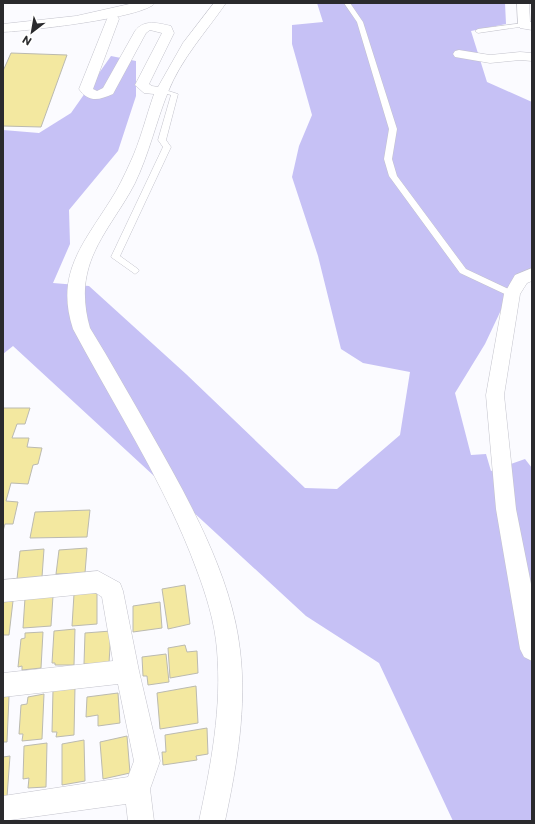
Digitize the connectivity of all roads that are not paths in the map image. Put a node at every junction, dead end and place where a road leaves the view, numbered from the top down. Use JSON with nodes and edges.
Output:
{"nodes":[{"id":1,"x":148,"y":3,"type":"edge"},
{"id":2,"x":220,"y":3,"type":"edge"},
{"id":3,"x":347,"y":3,"type":"edge"},
{"id":4,"x":523,"y":3,"type":"edge"},
{"id":5,"x":113,"y":19,"type":"dead end"},
{"id":6,"x":528,"y":26,"type":"edge"},
{"id":7,"x":3,"y":28,"type":"edge"},
{"id":8,"x":478,"y":31,"type":"dead end"},
{"id":9,"x":459,"y":54,"type":"dead end"},
{"id":10,"x":532,"y":57,"type":"edge"},
{"id":11,"x":162,"y":91,"type":"junction"},
{"id":12,"x":135,"y":271,"type":"dead end"},
{"id":13,"x":532,"y":274,"type":"edge"},
{"id":14,"x":512,"y":294,"type":"junction"},
{"id":15,"x":3,"y":591,"type":"edge"},
{"id":16,"x":532,"y":648,"type":"edge"},
{"id":17,"x":127,"y":671,"type":"junction"},
{"id":18,"x":3,"y":685,"type":"edge"},
{"id":19,"x":137,"y":789,"type":"junction"},
{"id":20,"x":3,"y":809,"type":"edge"},
{"id":21,"x":141,"y":821,"type":"edge"},
{"id":22,"x":212,"y":821,"type":"edge"}],
"edges":[{"from":1,"to":7,"type":"main road"},
{"from":2,"to":11,"type":"street"},
{"from":3,"to":14,"type":"lane"},
{"from":4,"to":6,"type":"street"},
{"from":5,"to":11,"type":"street"},
{"from":6,"to":8,"type":"lane"},
{"from":9,"to":10,"type":"street"},
{"from":11,"to":12,"type":"lane"},
{"from":11,"to":22,"type":"street"},
{"from":13,"to":14,"type":"street"},
{"from":14,"to":16,"type":"street"},
{"from":15,"to":17,"type":"street"},
{"from":17,"to":18,"type":"street"},
{"from":17,"to":19,"type":"street"},
{"from":19,"to":20,"type":"street"},
{"from":19,"to":21,"type":"street"}]}
